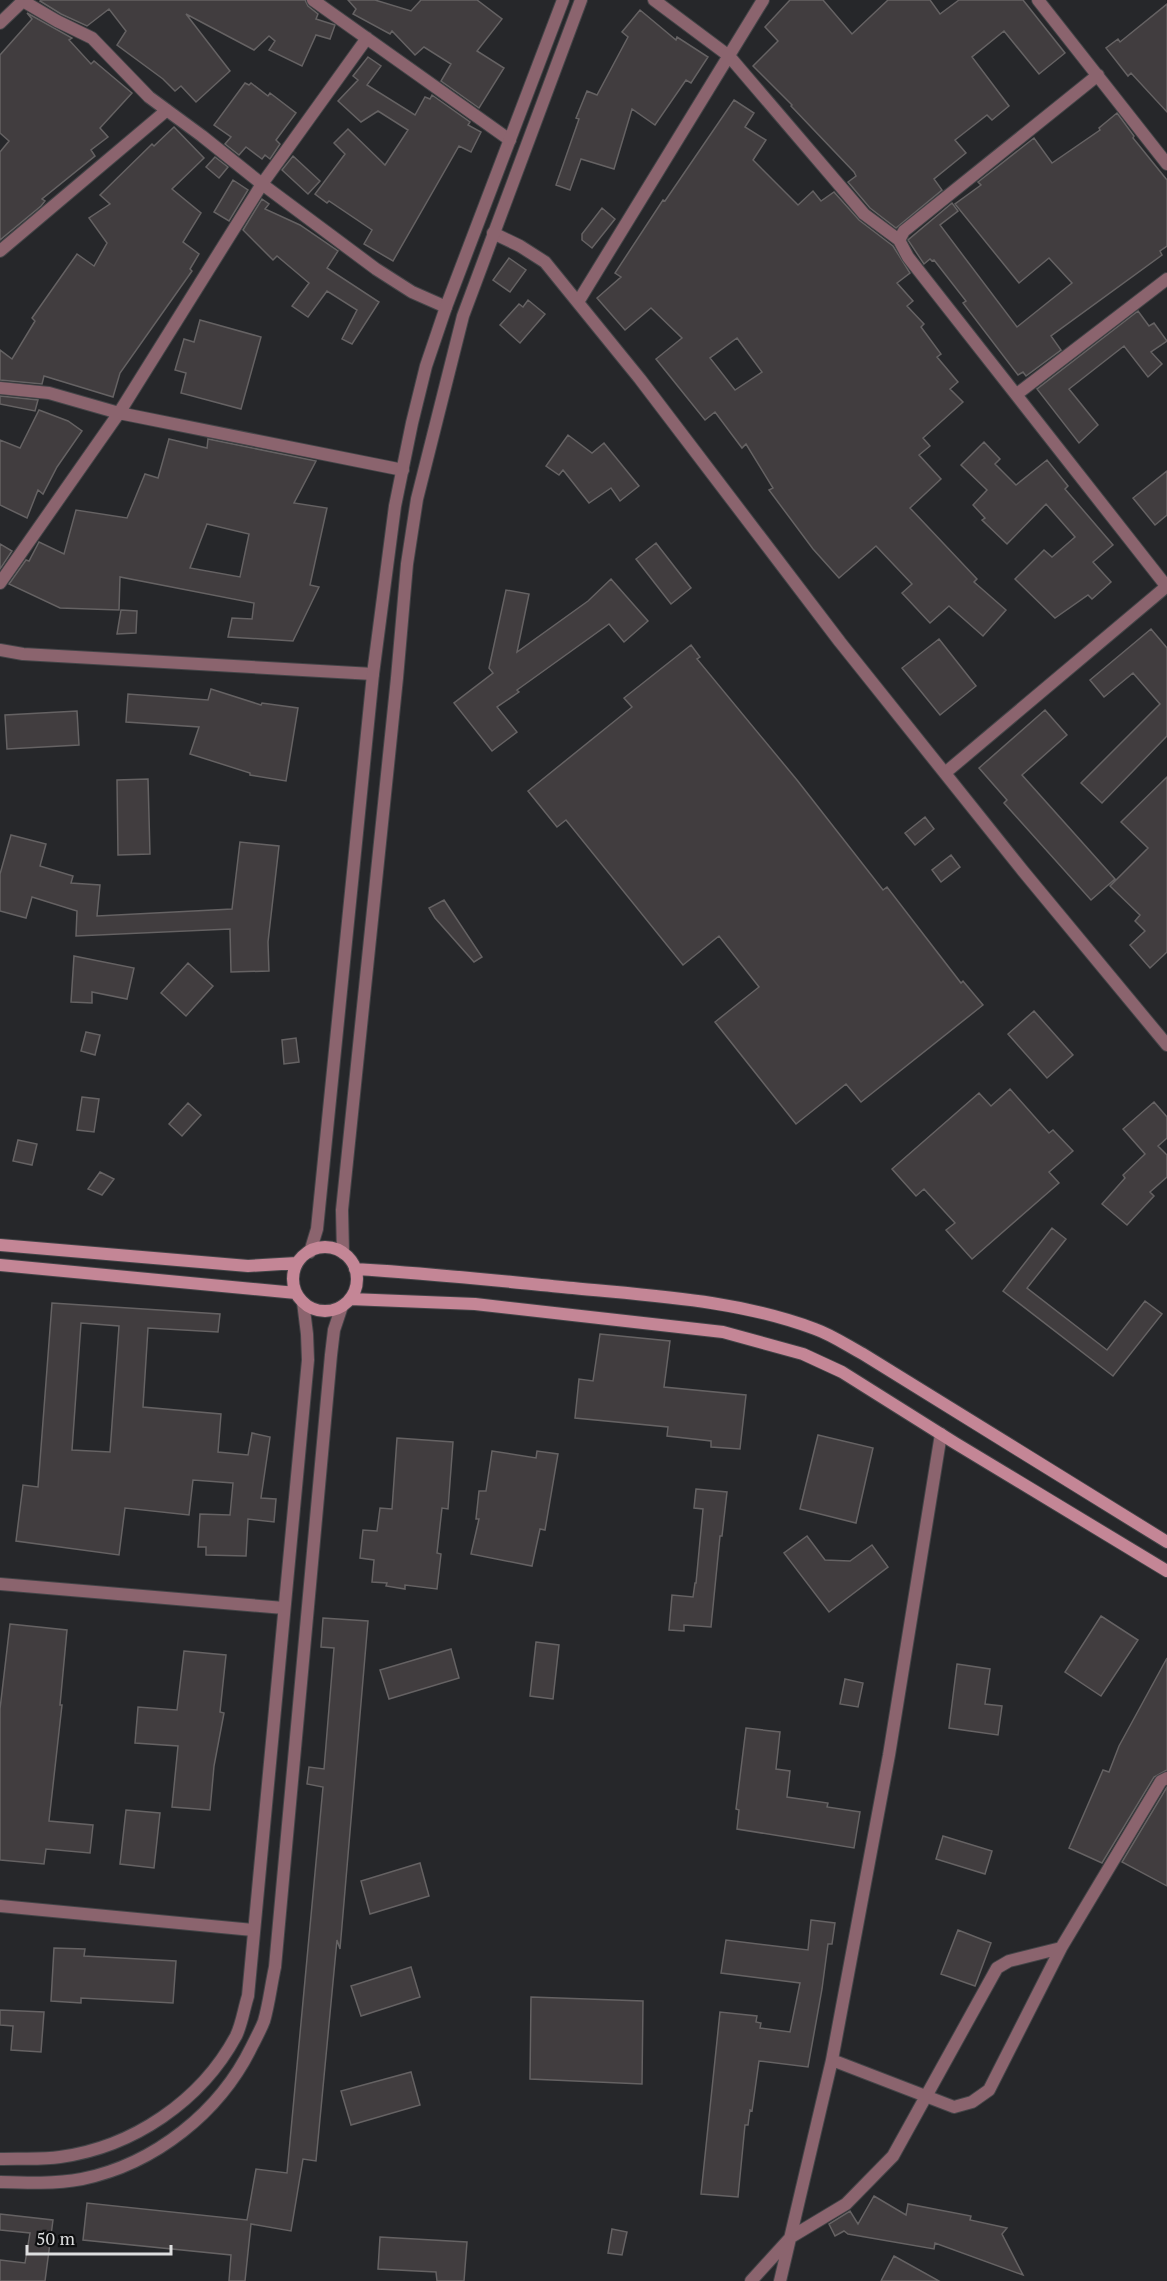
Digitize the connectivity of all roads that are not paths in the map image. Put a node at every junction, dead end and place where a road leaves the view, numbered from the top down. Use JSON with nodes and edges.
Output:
{"nodes":[{"id":1,"x":313,"y":0,"type":"edge"},
{"id":2,"x":563,"y":0,"type":"edge"},
{"id":3,"x":581,"y":0,"type":"edge"},
{"id":4,"x":654,"y":0,"type":"edge"},
{"id":5,"x":763,"y":0,"type":"edge"},
{"id":6,"x":1038,"y":0,"type":"edge"},
{"id":7,"x":23,"y":1,"type":"edge"},
{"id":8,"x":0,"y":23,"type":"edge"},
{"id":9,"x":367,"y":38,"type":"junction"},
{"id":10,"x":729,"y":56,"type":"junction"},
{"id":11,"x":1098,"y":75,"type":"junction"},
{"id":12,"x":167,"y":110,"type":"junction"},
{"id":13,"x":510,"y":140,"type":"junction"},
{"id":14,"x":1167,"y":164,"type":"edge"},
{"id":15,"x":262,"y":184,"type":"junction"},
{"id":16,"x":493,"y":233,"type":"junction"},
{"id":17,"x":899,"y":240,"type":"junction"},
{"id":18,"x":0,"y":251,"type":"edge"},
{"id":19,"x":1167,"y":279,"type":"edge"},
{"id":20,"x":578,"y":303,"type":"junction"},
{"id":21,"x":446,"y":306,"type":"junction"},
{"id":22,"x":0,"y":388,"type":"edge"},
{"id":23,"x":1017,"y":394,"type":"junction"},
{"id":24,"x":119,"y":413,"type":"junction"},
{"id":25,"x":402,"y":470,"type":"junction"},
{"id":26,"x":0,"y":583,"type":"edge"},
{"id":27,"x":1167,"y":587,"type":"edge"},
{"id":28,"x":0,"y":650,"type":"edge"},
{"id":29,"x":373,"y":674,"type":"junction"},
{"id":30,"x":945,"y":773,"type":"junction"},
{"id":31,"x":1167,"y":1045,"type":"edge"},
{"id":32,"x":0,"y":1245,"type":"edge"},
{"id":33,"x":310,"y":1252,"type":"junction"},
{"id":34,"x":343,"y":1253,"type":"junction"},
{"id":35,"x":297,"y":1263,"type":"junction"},
{"id":36,"x":0,"y":1265,"type":"edge"},
{"id":37,"x":355,"y":1269,"type":"junction"},
{"id":38,"x":299,"y":1298,"type":"junction"},
{"id":39,"x":346,"y":1303,"type":"junction"},
{"id":40,"x":941,"y":1434,"type":"junction"},
{"id":41,"x":1167,"y":1542,"type":"edge"},
{"id":42,"x":1167,"y":1571,"type":"edge"},
{"id":43,"x":0,"y":1584,"type":"edge"},
{"id":44,"x":284,"y":1608,"type":"junction"},
{"id":45,"x":1167,"y":1778,"type":"edge"},
{"id":46,"x":0,"y":1906,"type":"edge"},
{"id":47,"x":253,"y":1929,"type":"junction"},
{"id":48,"x":1061,"y":1948,"type":"junction"},
{"id":49,"x":832,"y":2060,"type":"junction"},
{"id":50,"x":926,"y":2096,"type":"junction"},
{"id":51,"x":0,"y":2159,"type":"edge"},
{"id":52,"x":0,"y":2182,"type":"edge"},
{"id":53,"x":791,"y":2237,"type":"junction"},
{"id":54,"x":751,"y":2281,"type":"edge"},
{"id":55,"x":780,"y":2281,"type":"edge"}],
"edges":[{"from":1,"to":9,"type":"street"},
{"from":2,"to":13,"type":"street"},
{"from":3,"to":16,"type":"street"},
{"from":4,"to":10,"type":"street"},
{"from":5,"to":10,"type":"street"},
{"from":6,"to":11,"type":"street"},
{"from":7,"to":8,"type":"street"},
{"from":7,"to":12,"type":"street"},
{"from":9,"to":13,"type":"street"},
{"from":9,"to":15,"type":"street"},
{"from":10,"to":17,"type":"street"},
{"from":10,"to":20,"type":"street"},
{"from":11,"to":14,"type":"street"},
{"from":11,"to":17,"type":"street"},
{"from":12,"to":15,"type":"street"},
{"from":12,"to":18,"type":"street"},
{"from":13,"to":21,"type":"street"},
{"from":15,"to":21,"type":"street"},
{"from":15,"to":24,"type":"street"},
{"from":16,"to":20,"type":"street"},
{"from":16,"to":34,"type":"street"},
{"from":17,"to":23,"type":"street"},
{"from":19,"to":23,"type":"street"},
{"from":20,"to":30,"type":"street"},
{"from":21,"to":25,"type":"street"},
{"from":22,"to":24,"type":"street"},
{"from":23,"to":27,"type":"street"},
{"from":24,"to":25,"type":"street"},
{"from":24,"to":26,"type":"street"},
{"from":25,"to":29,"type":"street"},
{"from":27,"to":30,"type":"street"},
{"from":28,"to":29,"type":"street"},
{"from":29,"to":33,"type":"street"},
{"from":30,"to":31,"type":"street"},
{"from":32,"to":35,"type":"main road"},
{"from":33,"to":34,"type":"main road"},
{"from":33,"to":35,"type":"main road"},
{"from":34,"to":37,"type":"main road"},
{"from":35,"to":38,"type":"main road"},
{"from":36,"to":38,"type":"main road"},
{"from":37,"to":39,"type":"main road"},
{"from":37,"to":41,"type":"main road"},
{"from":38,"to":39,"type":"main road"},
{"from":38,"to":44,"type":"street"},
{"from":39,"to":40,"type":"main road"},
{"from":39,"to":52,"type":"street"},
{"from":40,"to":42,"type":"main road"},
{"from":40,"to":49,"type":"street"},
{"from":43,"to":44,"type":"street"},
{"from":44,"to":47,"type":"street"},
{"from":45,"to":48,"type":"street"},
{"from":46,"to":47,"type":"street"},
{"from":47,"to":51,"type":"street"},
{"from":48,"to":50,"type":"street"},
{"from":48,"to":50,"type":"street"},
{"from":49,"to":50,"type":"street"},
{"from":49,"to":53,"type":"street"},
{"from":50,"to":53,"type":"street"},
{"from":53,"to":54,"type":"street"},
{"from":53,"to":55,"type":"street"}]}
